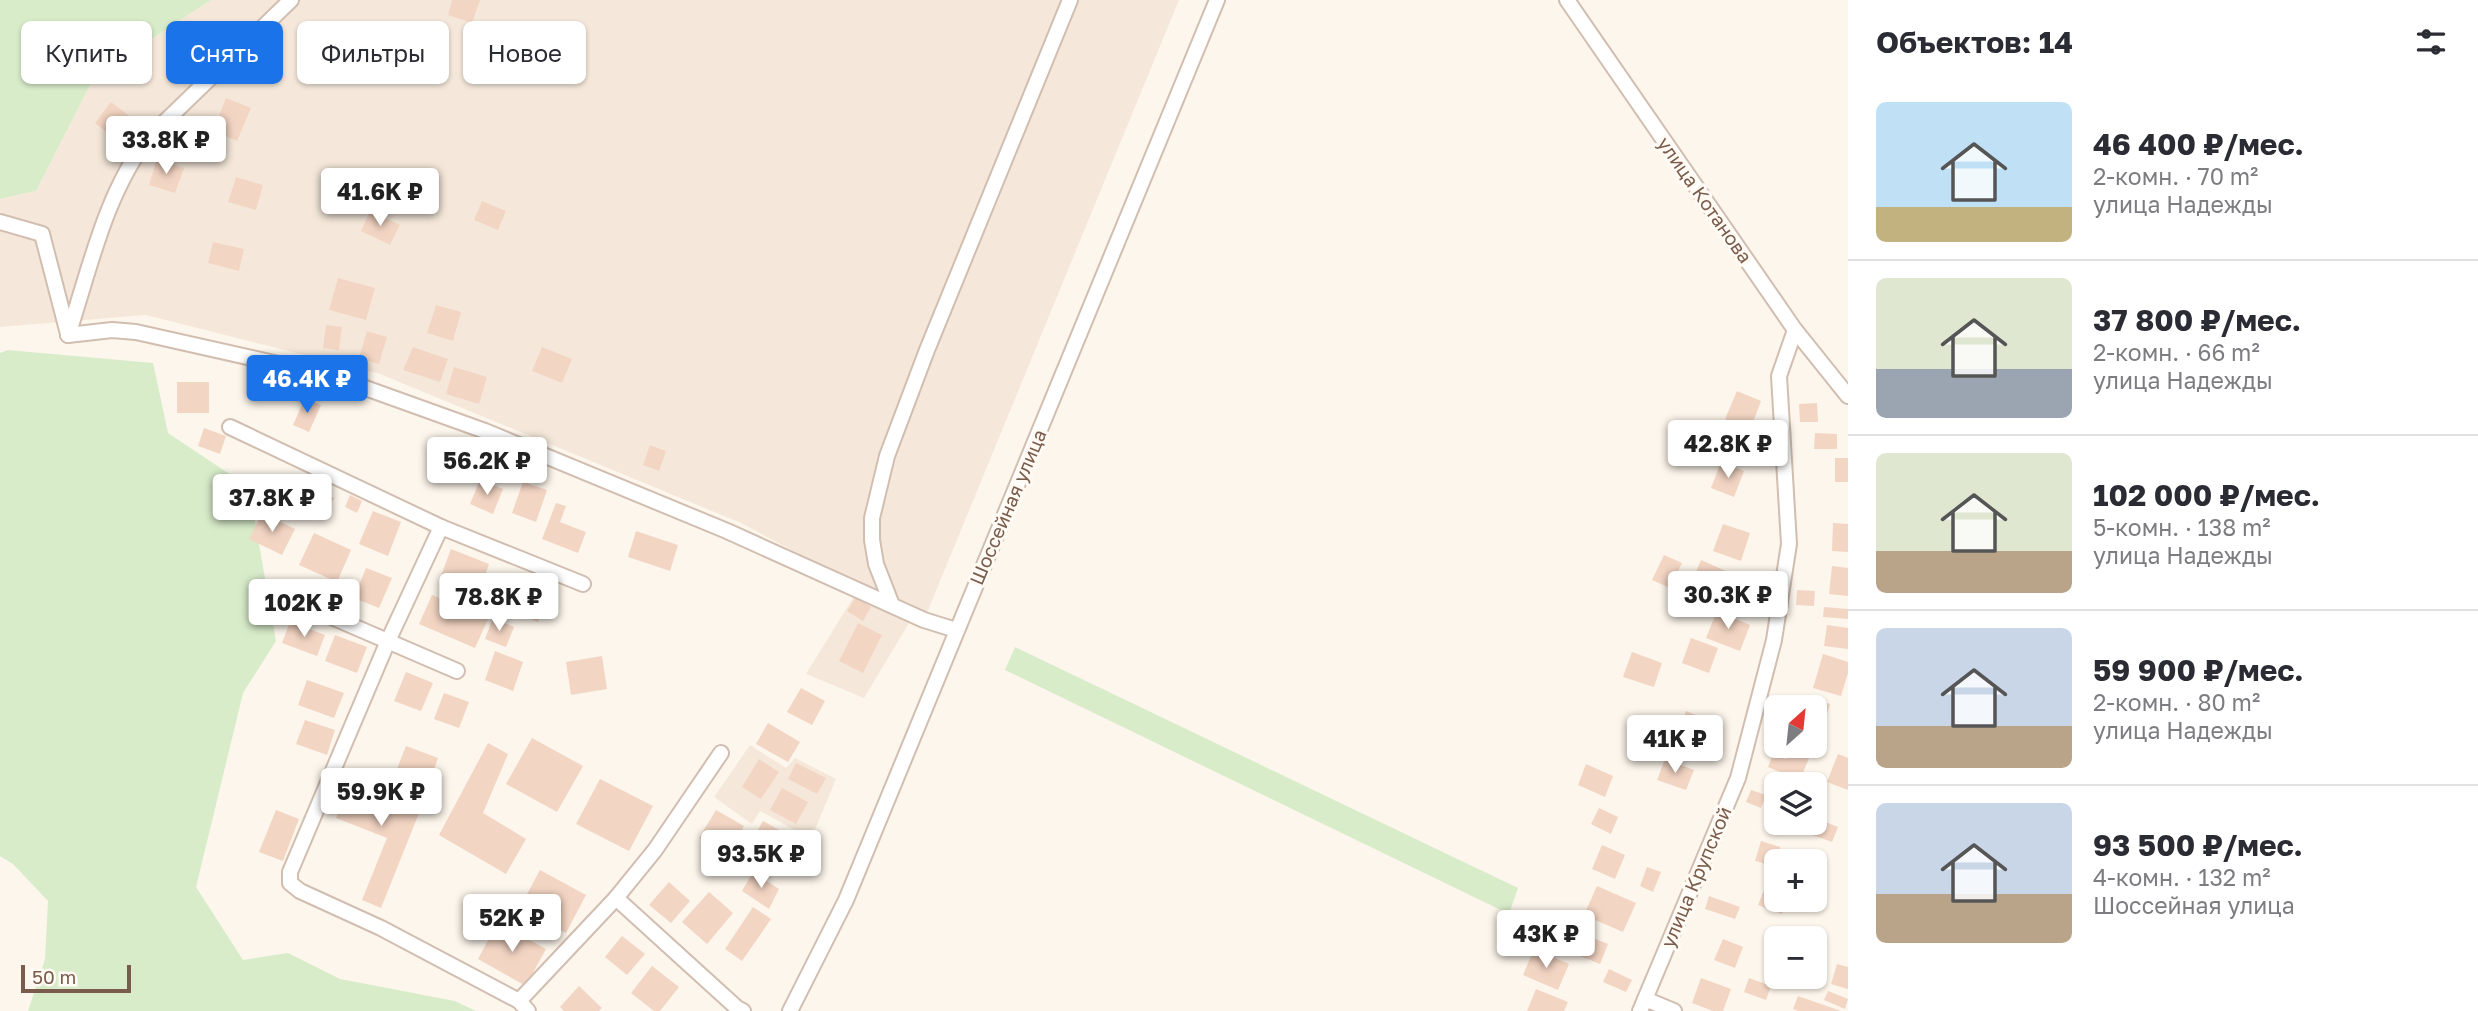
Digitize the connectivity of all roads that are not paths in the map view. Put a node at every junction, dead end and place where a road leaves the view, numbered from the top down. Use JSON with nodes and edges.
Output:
{"nodes":[{"id":1,"x":291,"y":0,"type":"edge"},
{"id":2,"x":1070,"y":0,"type":"edge"},
{"id":3,"x":1217,"y":0,"type":"edge"},
{"id":4,"x":1567,"y":0,"type":"edge"},
{"id":5,"x":0,"y":222,"type":"edge"},
{"id":6,"x":1795,"y":330,"type":"junction"},
{"id":7,"x":68,"y":335,"type":"junction"},
{"id":8,"x":1848,"y":396,"type":"edge"},
{"id":9,"x":230,"y":427,"type":"dead end"},
{"id":10,"x":441,"y":527,"type":"junction"},
{"id":11,"x":583,"y":584,"type":"dead end"},
{"id":12,"x":283,"y":596,"type":"dead end"},
{"id":13,"x":892,"y":605,"type":"junction"},
{"id":14,"x":956,"y":630,"type":"junction"},
{"id":15,"x":388,"y":641,"type":"junction"},
{"id":16,"x":457,"y":671,"type":"dead end"},
{"id":17,"x":722,"y":753,"type":"dead end"},
{"id":18,"x":616,"y":898,"type":"junction"},
{"id":19,"x":1643,"y":1005,"type":"edge"},
{"id":20,"x":523,"y":1006,"type":"edge"},
{"id":21,"x":743,"y":1011,"type":"edge"},
{"id":22,"x":790,"y":1011,"type":"edge"},
{"id":23,"x":1674,"y":1011,"type":"edge"}],
"edges":[{"from":1,"to":7,"type":"street"},
{"from":2,"to":13,"type":"street"},
{"from":3,"to":14,"type":"street","name":"Шоссейная улица"},
{"from":4,"to":6,"type":"street","name":"улица Котанова"},
{"from":5,"to":7,"type":"street"},
{"from":6,"to":8,"type":"street","name":"улица Котанова"},
{"from":6,"to":19,"type":"street","name":"улица Крупской"},
{"from":7,"to":13,"type":"street"},
{"from":9,"to":10,"type":"street"},
{"from":10,"to":11,"type":"street"},
{"from":10,"to":15,"type":"street"},
{"from":12,"to":15,"type":"street"},
{"from":13,"to":14,"type":"street"},
{"from":14,"to":22,"type":"street","name":"Шоссейная улица"},
{"from":15,"to":16,"type":"street"},
{"from":15,"to":20,"type":"street"},
{"from":17,"to":18,"type":"street"},
{"from":18,"to":20,"type":"street"},
{"from":18,"to":21,"type":"street"},
{"from":19,"to":23,"type":"street"}]}
